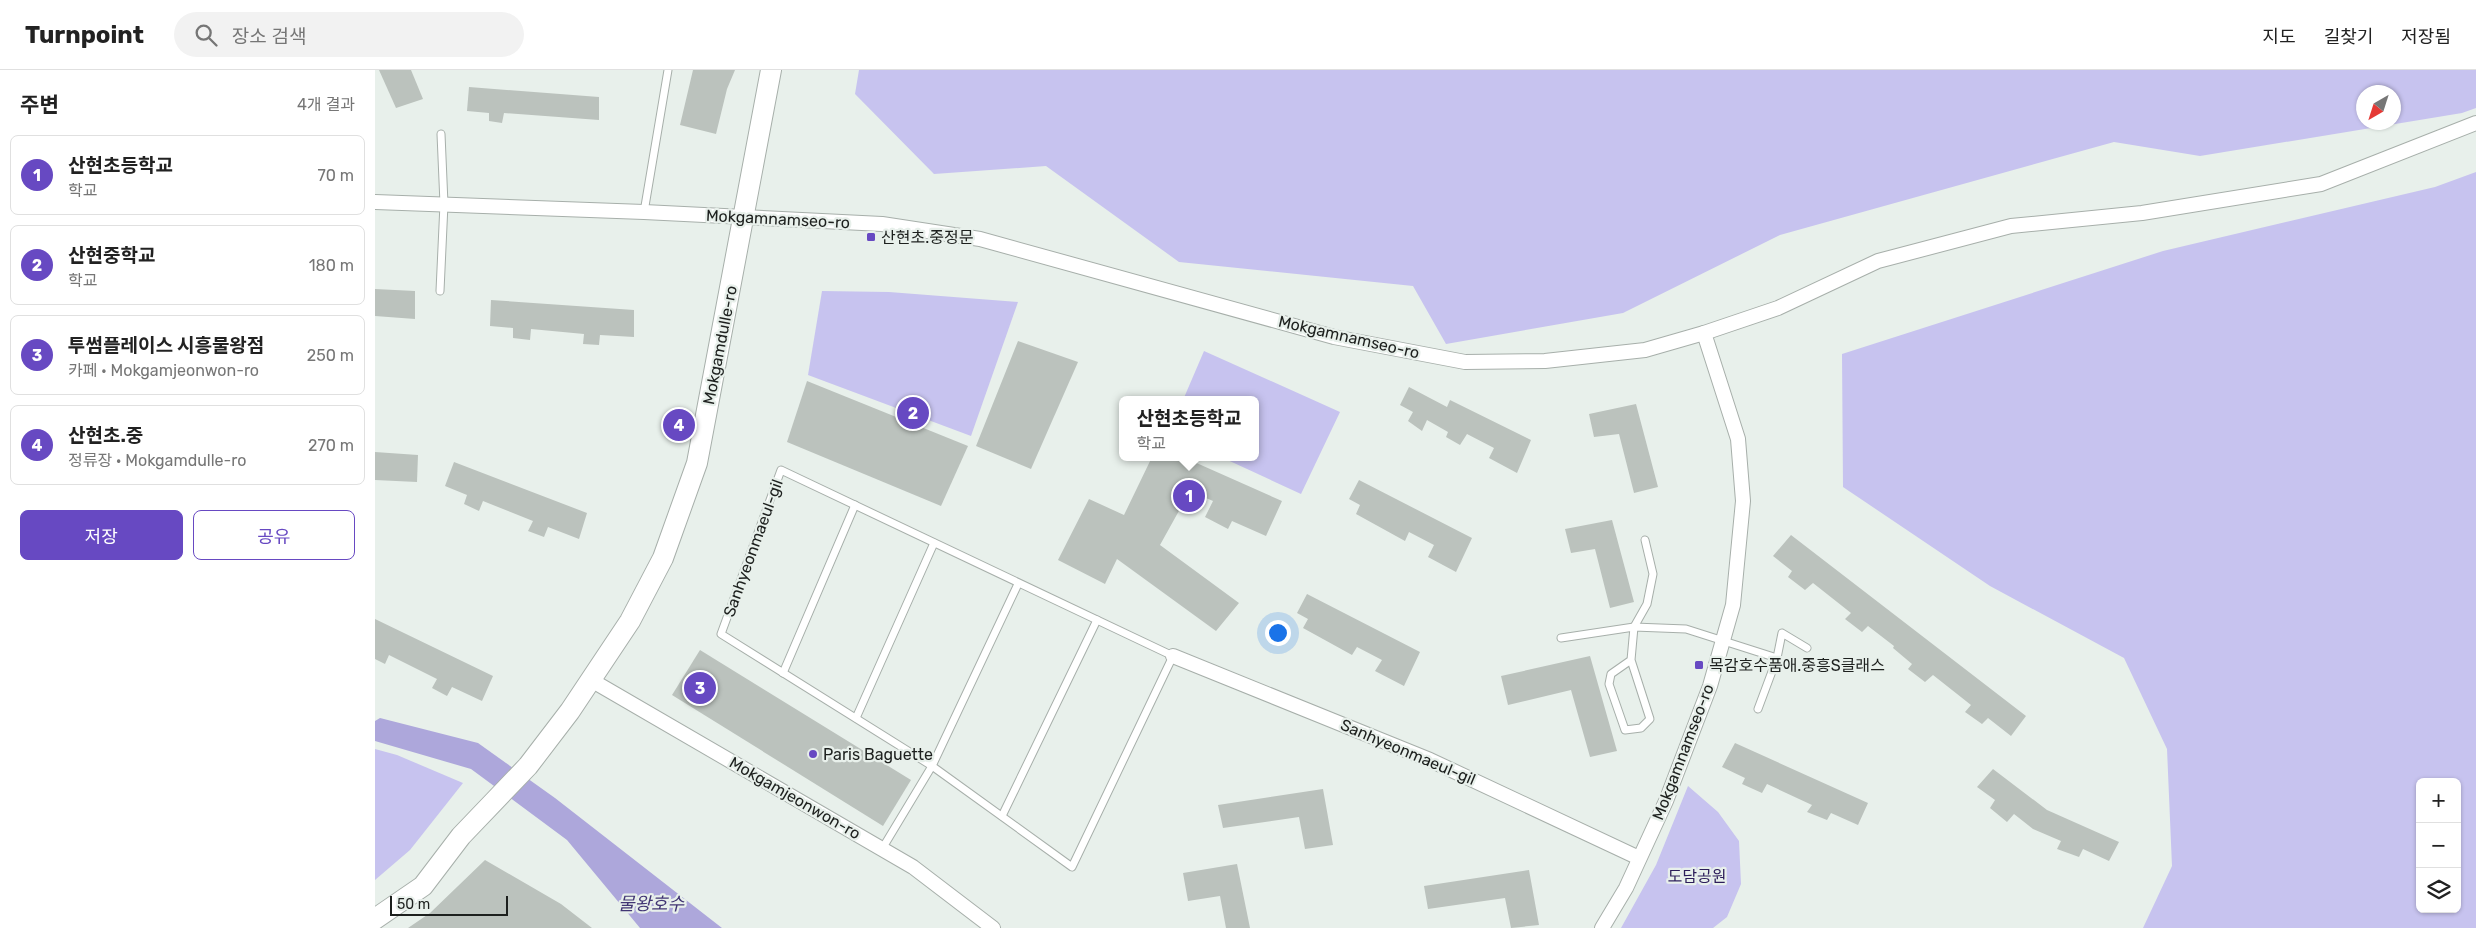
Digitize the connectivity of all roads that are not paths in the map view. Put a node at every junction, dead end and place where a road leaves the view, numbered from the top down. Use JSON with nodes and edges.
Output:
{"nodes":[{"id":1,"x":668,"y":70,"type":"edge"},
{"id":2,"x":771,"y":70,"type":"edge"},
{"id":3,"x":2476,"y":123,"type":"edge"},
{"id":4,"x":441,"y":134,"type":"dead end"},
{"id":5,"x":375,"y":202,"type":"edge"},
{"id":6,"x":444,"y":204,"type":"junction"},
{"id":7,"x":643,"y":212,"type":"junction"},
{"id":8,"x":744,"y":218,"type":"junction"},
{"id":9,"x":440,"y":291,"type":"dead end"},
{"id":10,"x":1704,"y":333,"type":"junction"},
{"id":11,"x":855,"y":506,"type":"junction"},
{"id":12,"x":1645,"y":540,"type":"dead end"},
{"id":13,"x":934,"y":543,"type":"junction"},
{"id":14,"x":1018,"y":584,"type":"junction"},
{"id":15,"x":1097,"y":620,"type":"junction"},
{"id":16,"x":1634,"y":627,"type":"junction"},
{"id":17,"x":1561,"y":638,"type":"dead end"},
{"id":18,"x":1723,"y":639,"type":"junction"},
{"id":19,"x":1807,"y":648,"type":"dead end"},
{"id":20,"x":1173,"y":656,"type":"junction"},
{"id":21,"x":1777,"y":658,"type":"junction"},
{"id":22,"x":1631,"y":660,"type":"junction"},
{"id":23,"x":783,"y":673,"type":"junction"},
{"id":24,"x":591,"y":680,"type":"junction"},
{"id":25,"x":1758,"y":709,"type":"dead end"},
{"id":26,"x":856,"y":718,"type":"junction"},
{"id":27,"x":932,"y":766,"type":"junction"},
{"id":28,"x":1002,"y":816,"type":"junction"},
{"id":29,"x":882,"y":848,"type":"junction"},
{"id":30,"x":1639,"y":858,"type":"junction"},
{"id":31,"x":423,"y":886,"type":"junction"},
{"id":32,"x":375,"y":907,"type":"edge"},
{"id":33,"x":375,"y":919,"type":"edge"},
{"id":34,"x":381,"y":928,"type":"edge"},
{"id":35,"x":993,"y":928,"type":"edge"},
{"id":36,"x":1602,"y":928,"type":"edge"}],
"edges":[{"from":1,"to":7,"type":"lane"},
{"from":2,"to":8,"type":"street","name":"Mokgamdulle-ro"},
{"from":3,"to":10,"type":"street"},
{"from":4,"to":6,"type":"lane"},
{"from":5,"to":6,"type":"street","name":"Mokgamnamseo-ro"},
{"from":6,"to":7,"type":"street","name":"Mokgamnamseo-ro"},
{"from":6,"to":9,"type":"lane"},
{"from":7,"to":8,"type":"street","name":"Mokgamnamseo-ro"},
{"from":8,"to":10,"type":"street","name":"Mokgamnamseo-ro"},
{"from":8,"to":24,"type":"street","name":"Mokgamdulle-ro"},
{"from":10,"to":18,"type":"street","name":"Mokgamnamseo-ro"},
{"from":11,"to":13,"type":"lane","name":"Sanhyeonmaeul-gil"},
{"from":11,"to":23,"type":"lane"},
{"from":11,"to":23,"type":"lane","name":"Sanhyeonmaeul-gil"},
{"from":12,"to":16,"type":"lane"},
{"from":13,"to":14,"type":"lane","name":"Sanhyeonmaeul-gil"},
{"from":13,"to":26,"type":"lane"},
{"from":14,"to":15,"type":"lane","name":"Sanhyeonmaeul-gil"},
{"from":14,"to":27,"type":"lane"},
{"from":15,"to":20,"type":"lane","name":"Sanhyeonmaeul-gil"},
{"from":15,"to":28,"type":"lane"},
{"from":16,"to":17,"type":"lane"},
{"from":16,"to":18,"type":"lane"},
{"from":16,"to":22,"type":"lane"},
{"from":18,"to":21,"type":"lane"},
{"from":18,"to":30,"type":"street","name":"Mokgamnamseo-ro"},
{"from":19,"to":21,"type":"lane"},
{"from":20,"to":28,"type":"lane","name":"Sanhyeonmaeul-gil"},
{"from":20,"to":30,"type":"street","name":"Sanhyeonmaeul-gil"},
{"from":21,"to":25,"type":"lane"},
{"from":22,"to":22,"type":"lane"},
{"from":23,"to":26,"type":"lane","name":"Sanhyeonmaeul-gil"},
{"from":24,"to":29,"type":"street","name":"Mokgamjeonwon-ro"},
{"from":24,"to":31,"type":"street","name":"Mokgamdulle-ro"},
{"from":26,"to":27,"type":"lane","name":"Sanhyeonmaeul-gil"},
{"from":27,"to":28,"type":"lane","name":"Sanhyeonmaeul-gil"},
{"from":27,"to":29,"type":"lane"},
{"from":29,"to":35,"type":"street","name":"Mokgamjeonwon-ro"},
{"from":30,"to":36,"type":"street","name":"Mokgamnamseo-ro"},
{"from":31,"to":32,"type":"street"},
{"from":31,"to":33,"type":"street"},
{"from":31,"to":34,"type":"street"}]}
